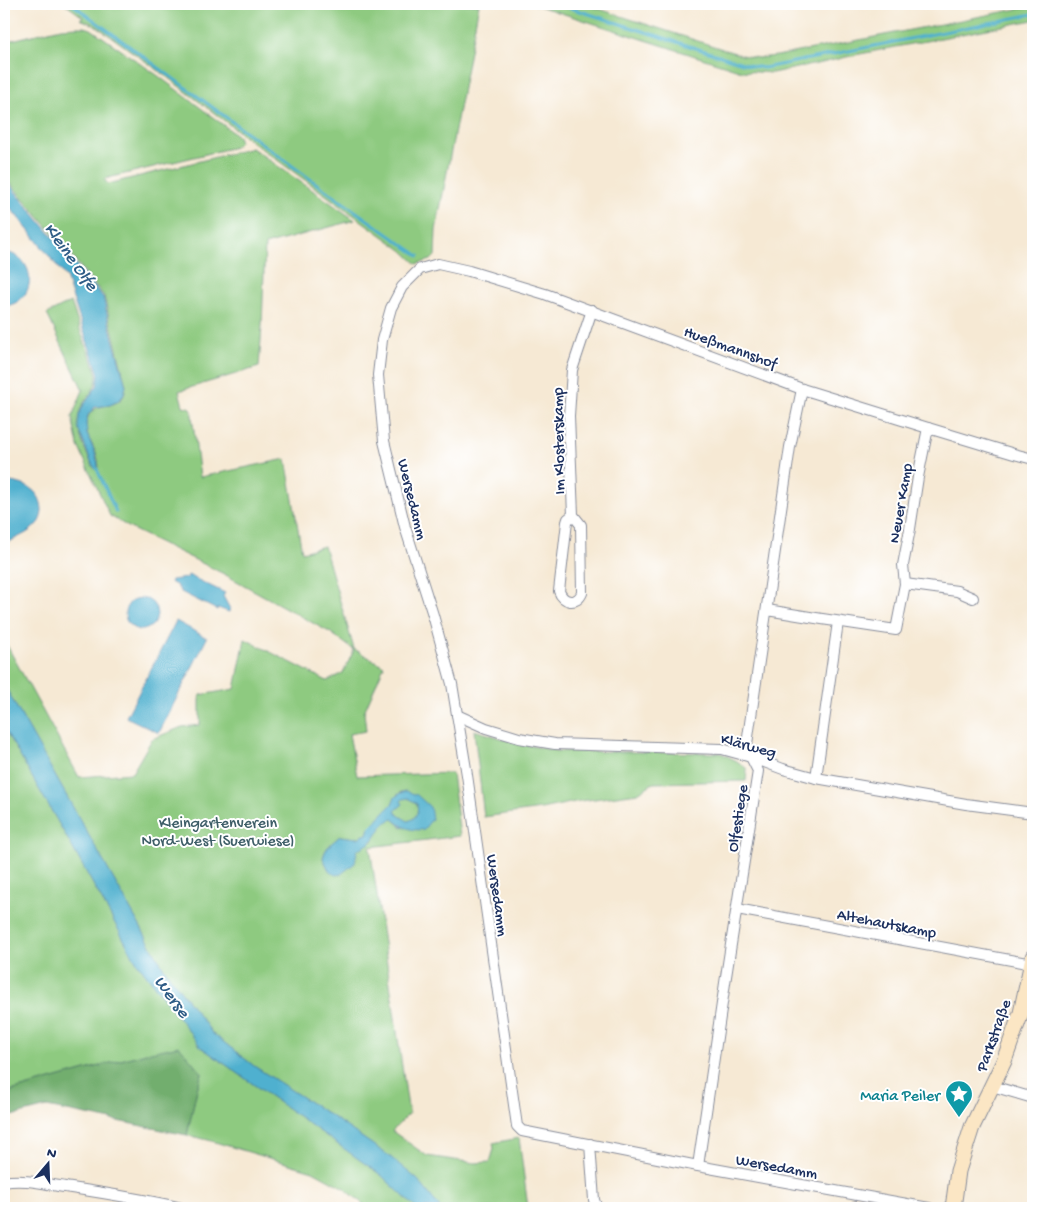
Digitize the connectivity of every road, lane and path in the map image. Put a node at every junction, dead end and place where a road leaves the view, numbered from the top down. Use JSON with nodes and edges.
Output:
{"nodes":[{"id":1,"x":420,"y":269,"type":"joint"},
{"id":2,"x":592,"y":310,"type":"junction"},
{"id":3,"x":802,"y":389,"type":"junction"},
{"id":4,"x":928,"y":428,"type":"junction"},
{"id":5,"x":1033,"y":458,"type":"edge"},
{"id":6,"x":573,"y":515,"type":"junction"},
{"id":7,"x":905,"y":584,"type":"junction"},
{"id":8,"x":973,"y":598,"type":"dead end"},
{"id":9,"x":767,"y":610,"type":"junction"},
{"id":10,"x":838,"y":622,"type":"junction"},
{"id":11,"x":457,"y":715,"type":"junction"},
{"id":12,"x":751,"y":757,"type":"junction"},
{"id":13,"x":816,"y":778,"type":"junction"},
{"id":14,"x":1033,"y":813,"type":"edge"},
{"id":15,"x":737,"y":909,"type":"junction"},
{"id":16,"x":1033,"y":960,"type":"edge"},
{"id":17,"x":992,"y":1086,"type":"junction"},
{"id":18,"x":1033,"y":1098,"type":"edge"},
{"id":19,"x":590,"y":1144,"type":"junction"},
{"id":20,"x":698,"y":1166,"type":"junction"},
{"id":21,"x":4,"y":1182,"type":"edge"},
{"id":22,"x":182,"y":1208,"type":"edge"},
{"id":23,"x":597,"y":1208,"type":"edge"},
{"id":24,"x":929,"y":1208,"type":"edge"},
{"id":25,"x":953,"y":1208,"type":"edge"}],
"edges":[{"from":1,"to":2,"type":"street","name":"Hueßmannshof"},
{"from":1,"to":11,"type":"street","name":"Wersedamm"},
{"from":2,"to":3,"type":"street","name":"Hueßmannshof"},
{"from":2,"to":6,"type":"street","name":"Im Klosterskamp"},
{"from":3,"to":4,"type":"street","name":"Hueßmannshof"},
{"from":3,"to":9,"type":"street","name":"Olfestiege"},
{"from":4,"to":5,"type":"street","name":"Hueßmannshof"},
{"from":4,"to":7,"type":"street","name":"Neuer Kamp"},
{"from":6,"to":6,"type":"street","name":"Im Klosterskamp"},
{"from":7,"to":8,"type":"street"},
{"from":7,"to":10,"type":"street","name":"Neuer Kamp"},
{"from":9,"to":10,"type":"street","name":"Neuer Kamp"},
{"from":9,"to":12,"type":"street","name":"Olfestiege"},
{"from":10,"to":13,"type":"street"},
{"from":11,"to":12,"type":"street","name":"Klärweg"},
{"from":11,"to":19,"type":"street","name":"Wersedamm"},
{"from":12,"to":13,"type":"street","name":"Klärweg"},
{"from":12,"to":15,"type":"street","name":"Olfestiege"},
{"from":13,"to":14,"type":"street","name":"Klärweg"},
{"from":15,"to":16,"type":"street","name":"Altehautskamp"},
{"from":15,"to":20,"type":"street","name":"Olfestiege"},
{"from":16,"to":17,"type":"street","name":"Parkstraße"},
{"from":17,"to":18,"type":"street"},
{"from":17,"to":25,"type":"street","name":"Parkstraße"},
{"from":19,"to":20,"type":"street","name":"Wersedamm"},
{"from":19,"to":23,"type":"street"},
{"from":20,"to":24,"type":"street","name":"Wersedamm"},
{"from":21,"to":22,"type":"street"}]}
